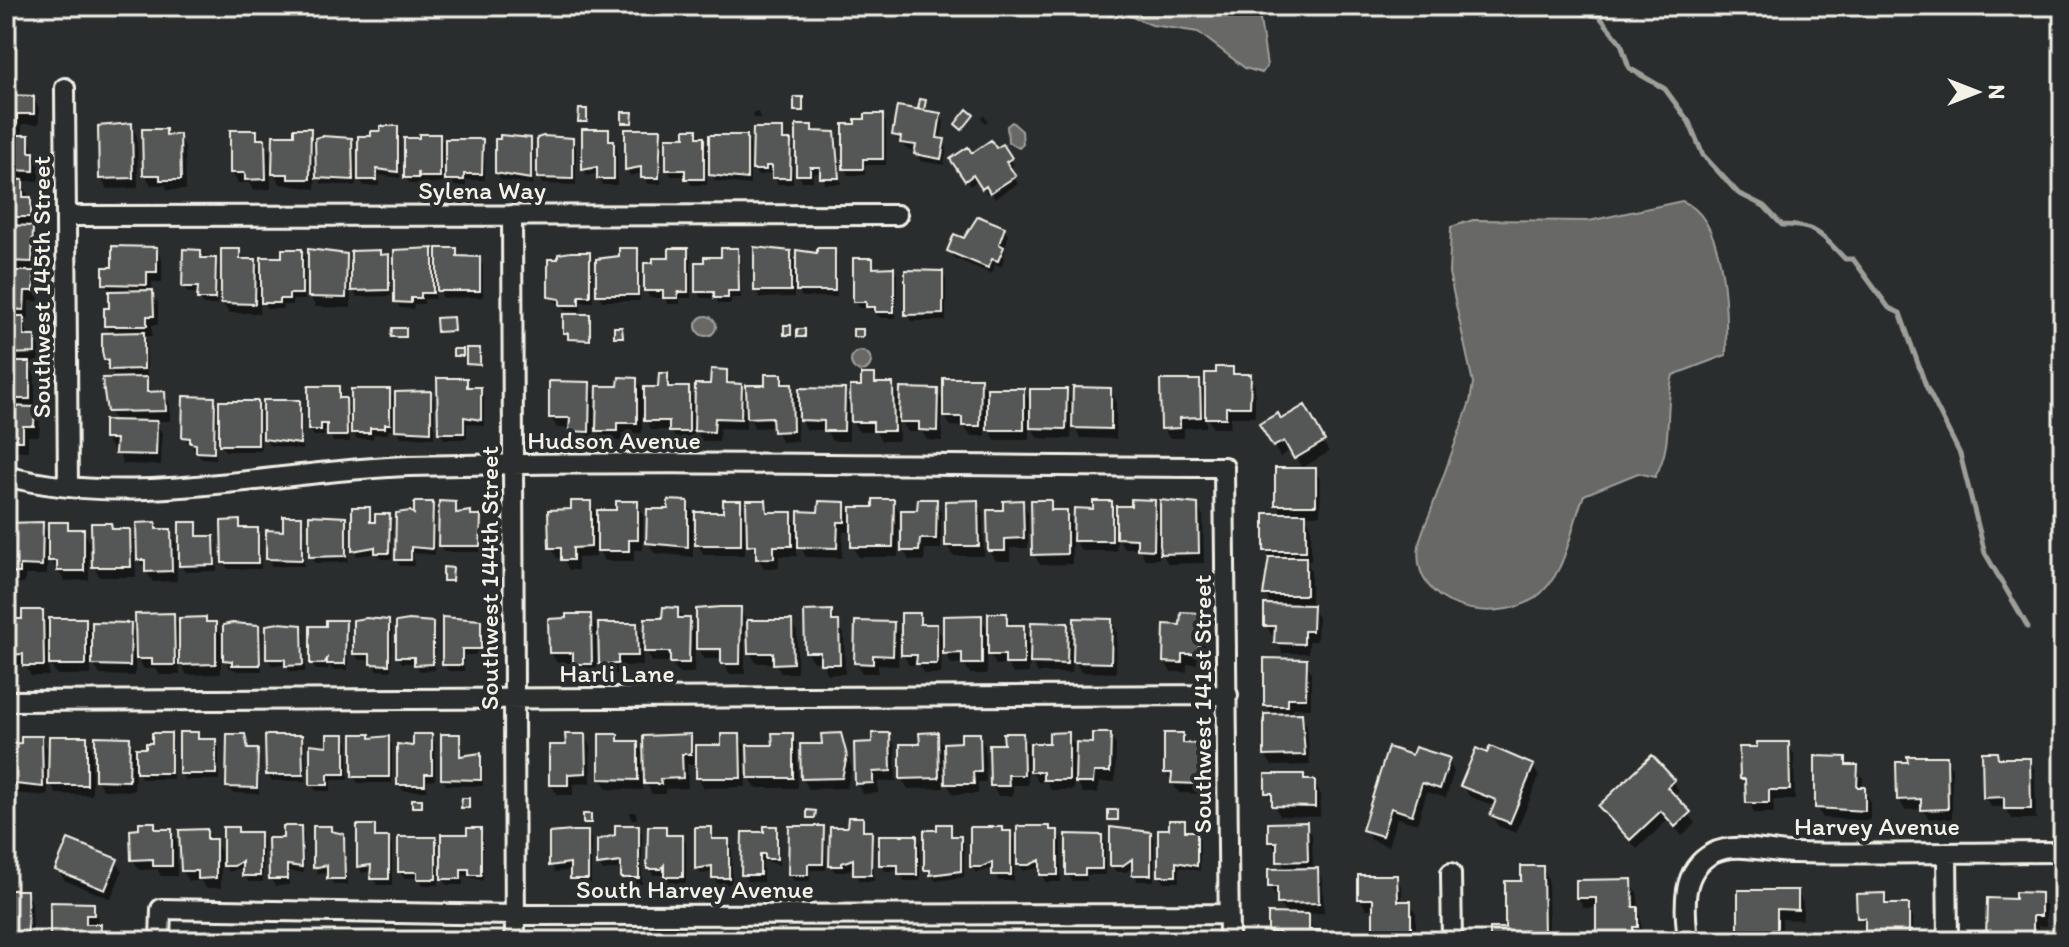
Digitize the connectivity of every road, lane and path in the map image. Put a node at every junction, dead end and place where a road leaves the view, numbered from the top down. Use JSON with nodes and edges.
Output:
{"nodes":[{"id":1,"x":65,"y":88,"type":"dead end"},
{"id":2,"x":512,"y":215,"type":"junction"},
{"id":3,"x":897,"y":215,"type":"dead end"},
{"id":4,"x":67,"y":216,"type":"junction"},
{"id":5,"x":514,"y":465,"type":"junction"},
{"id":6,"x":1224,"y":467,"type":"joint"},
{"id":7,"x":6,"y":476,"type":"edge"},
{"id":8,"x":68,"y":487,"type":"junction"},
{"id":9,"x":1228,"y":695,"type":"junction"},
{"id":10,"x":515,"y":700,"type":"junction"},
{"id":11,"x":6,"y":701,"type":"edge"},
{"id":12,"x":2063,"y":852,"type":"edge"},
{"id":13,"x":1947,"y":853,"type":"junction"},
{"id":14,"x":1451,"y":873,"type":"dead end"},
{"id":15,"x":1228,"y":914,"type":"junction"},
{"id":16,"x":515,"y":915,"type":"junction"},
{"id":17,"x":160,"y":941,"type":"edge"},
{"id":18,"x":515,"y":941,"type":"edge"},
{"id":19,"x":1229,"y":941,"type":"edge"},
{"id":20,"x":1452,"y":941,"type":"edge"},
{"id":21,"x":1688,"y":941,"type":"edge"},
{"id":22,"x":1948,"y":941,"type":"edge"}],
"edges":[{"from":1,"to":4,"type":"street","name":"Southwest 145th Street"},
{"from":2,"to":3,"type":"street","name":"Sylena Way"},
{"from":2,"to":4,"type":"street","name":"Sylena Way"},
{"from":2,"to":5,"type":"street","name":"Southwest 144th Street"},
{"from":4,"to":8,"type":"street","name":"Southwest 145th Street"},
{"from":5,"to":6,"type":"street","name":"Hudson Avenue"},
{"from":5,"to":8,"type":"street","name":"Hudson Avenue"},
{"from":5,"to":10,"type":"street","name":"Southwest 144th Street"},
{"from":6,"to":9,"type":"street","name":"Southwest 141st Street"},
{"from":7,"to":8,"type":"street","name":"Hudson Avenue"},
{"from":9,"to":10,"type":"street","name":"Harli Lane"},
{"from":9,"to":15,"type":"street","name":"Southwest 141st Street"},
{"from":10,"to":11,"type":"street","name":"Harli Lane"},
{"from":10,"to":16,"type":"street","name":"Southwest 144th Street"},
{"from":12,"to":13,"type":"street","name":"Harvey Avenue"},
{"from":13,"to":21,"type":"street","name":"Harvey Avenue"},
{"from":13,"to":22,"type":"street"},
{"from":14,"to":20,"type":"street"},
{"from":15,"to":16,"type":"street","name":"South Harvey Avenue"},
{"from":15,"to":19,"type":"street","name":"Southwest 141st Street"},
{"from":16,"to":17,"type":"street","name":"South Harvey Avenue"},
{"from":16,"to":18,"type":"street","name":"Southwest 144th Street"}]}
